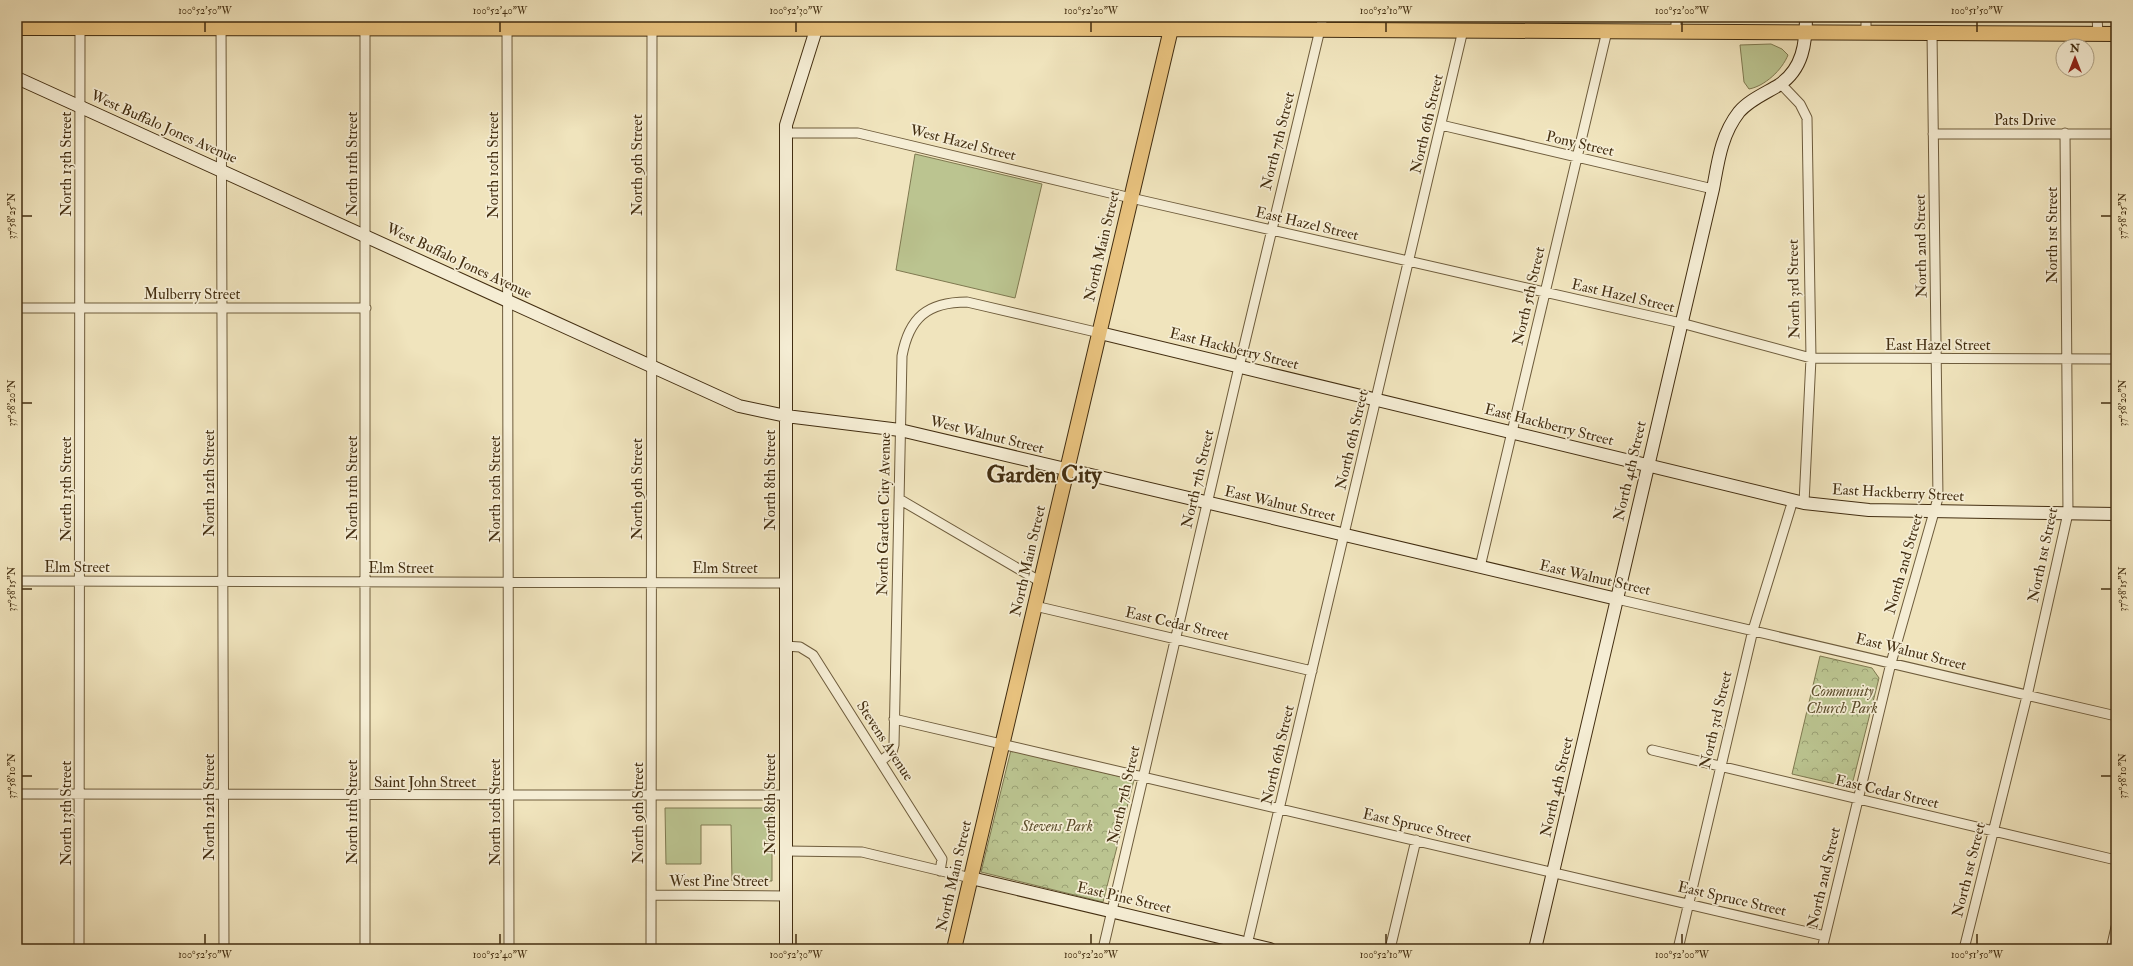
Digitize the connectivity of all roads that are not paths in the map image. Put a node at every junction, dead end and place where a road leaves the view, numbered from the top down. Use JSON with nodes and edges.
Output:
{"nodes":[{"id":1,"x":862,"y":17,"type":"edge"},
{"id":2,"x":1676,"y":17,"type":"edge"},
{"id":3,"x":1806,"y":17,"type":"edge"},
{"id":4,"x":1866,"y":17,"type":"edge"},
{"id":5,"x":2097,"y":17,"type":"edge"},
{"id":6,"x":100,"y":22,"type":"edge"},
{"id":7,"x":221,"y":22,"type":"edge"},
{"id":8,"x":342,"y":22,"type":"edge"},
{"id":9,"x":476,"y":22,"type":"edge"},
{"id":10,"x":607,"y":22,"type":"edge"},
{"id":11,"x":740,"y":23,"type":"edge"},
{"id":12,"x":818,"y":23,"type":"edge"},
{"id":13,"x":1172,"y":23,"type":"edge"},
{"id":14,"x":1322,"y":23,"type":"edge"},
{"id":15,"x":17,"y":28,"type":"edge"},
{"id":16,"x":80,"y":28,"type":"junction"},
{"id":17,"x":365,"y":28,"type":"junction"},
{"id":18,"x":507,"y":28,"type":"junction"},
{"id":19,"x":652,"y":28,"type":"junction"},
{"id":20,"x":895,"y":29,"type":"junction"},
{"id":21,"x":1463,"y":30,"type":"junction"},
{"id":22,"x":1607,"y":31,"type":"junction"},
{"id":23,"x":1676,"y":31,"type":"junction"},
{"id":24,"x":1806,"y":32,"type":"junction"},
{"id":25,"x":1866,"y":32,"type":"junction"},
{"id":26,"x":1932,"y":33,"type":"junction"},
{"id":27,"x":2098,"y":34,"type":"junction"},
{"id":28,"x":2116,"y":34,"type":"edge"},
{"id":29,"x":17,"y":78,"type":"edge"},
{"id":30,"x":1781,"y":84,"type":"junction"},
{"id":31,"x":80,"y":107,"type":"junction"},
{"id":32,"x":1441,"y":125,"type":"junction"},
{"id":33,"x":786,"y":133,"type":"junction"},
{"id":34,"x":2065,"y":133,"type":"junction"},
{"id":35,"x":1934,"y":134,"type":"junction"},
{"id":36,"x":2116,"y":134,"type":"edge"},
{"id":37,"x":1576,"y":157,"type":"junction"},
{"id":38,"x":222,"y":171,"type":"junction"},
{"id":39,"x":1712,"y":189,"type":"junction"},
{"id":40,"x":1131,"y":198,"type":"junction"},
{"id":41,"x":1271,"y":230,"type":"junction"},
{"id":42,"x":366,"y":235,"type":"junction"},
{"id":43,"x":1408,"y":261,"type":"junction"},
{"id":44,"x":1544,"y":292,"type":"junction"},
{"id":45,"x":508,"y":301,"type":"junction"},
{"id":46,"x":17,"y":308,"type":"edge"},
{"id":47,"x":79,"y":308,"type":"junction"},
{"id":48,"x":222,"y":308,"type":"junction"},
{"id":49,"x":366,"y":308,"type":"junction"},
{"id":50,"x":1681,"y":323,"type":"junction"},
{"id":51,"x":1100,"y":333,"type":"junction"},
{"id":52,"x":1811,"y":358,"type":"junction"},
{"id":53,"x":1936,"y":359,"type":"junction"},
{"id":54,"x":2067,"y":359,"type":"junction"},
{"id":55,"x":2116,"y":359,"type":"edge"},
{"id":56,"x":651,"y":367,"type":"junction"},
{"id":57,"x":1239,"y":367,"type":"junction"},
{"id":58,"x":1375,"y":400,"type":"junction"},
{"id":59,"x":786,"y":416,"type":"junction"},
{"id":60,"x":900,"y":430,"type":"junction"},
{"id":61,"x":1512,"y":432,"type":"junction"},
{"id":62,"x":1648,"y":465,"type":"junction"},
{"id":63,"x":1067,"y":471,"type":"junction"},
{"id":64,"x":899,"y":499,"type":"junction"},
{"id":65,"x":1799,"y":501,"type":"junction"},
{"id":66,"x":1206,"y":503,"type":"junction"},
{"id":67,"x":1933,"y":511,"type":"junction"},
{"id":68,"x":2068,"y":513,"type":"junction"},
{"id":69,"x":2116,"y":514,"type":"edge"},
{"id":70,"x":1344,"y":536,"type":"junction"},
{"id":71,"x":1480,"y":567,"type":"junction"},
{"id":72,"x":17,"y":581,"type":"edge"},
{"id":73,"x":80,"y":581,"type":"junction"},
{"id":74,"x":223,"y":581,"type":"junction"},
{"id":75,"x":366,"y":581,"type":"junction"},
{"id":76,"x":509,"y":582,"type":"junction"},
{"id":77,"x":651,"y":582,"type":"junction"},
{"id":78,"x":786,"y":582,"type":"junction"},
{"id":79,"x":1040,"y":582,"type":"junction"},
{"id":80,"x":1617,"y":599,"type":"junction"},
{"id":81,"x":1035,"y":606,"type":"junction"},
{"id":82,"x":1753,"y":630,"type":"junction"},
{"id":83,"x":1175,"y":638,"type":"junction"},
{"id":84,"x":785,"y":646,"type":"junction"},
{"id":85,"x":1891,"y":663,"type":"junction"},
{"id":86,"x":1312,"y":671,"type":"junction"},
{"id":87,"x":2027,"y":696,"type":"junction"},
{"id":88,"x":2116,"y":716,"type":"edge"},
{"id":89,"x":894,"y":719,"type":"junction"},
{"id":90,"x":1002,"y":744,"type":"junction"},
{"id":91,"x":1652,"y":750,"type":"dead end"},
{"id":92,"x":881,"y":761,"type":"junction"},
{"id":93,"x":1721,"y":767,"type":"junction"},
{"id":94,"x":1143,"y":776,"type":"junction"},
{"id":95,"x":17,"y":794,"type":"edge"},
{"id":96,"x":80,"y":795,"type":"junction"},
{"id":97,"x":222,"y":795,"type":"junction"},
{"id":98,"x":366,"y":796,"type":"junction"},
{"id":99,"x":509,"y":796,"type":"junction"},
{"id":100,"x":652,"y":796,"type":"junction"},
{"id":101,"x":785,"y":796,"type":"junction"},
{"id":102,"x":1858,"y":799,"type":"junction"},
{"id":103,"x":1279,"y":808,"type":"junction"},
{"id":104,"x":1993,"y":831,"type":"junction"},
{"id":105,"x":1416,"y":840,"type":"junction"},
{"id":106,"x":786,"y":851,"type":"junction"},
{"id":107,"x":2116,"y":860,"type":"edge"},
{"id":108,"x":940,"y":871,"type":"junction"},
{"id":109,"x":1554,"y":872,"type":"junction"},
{"id":110,"x":971,"y":878,"type":"junction"},
{"id":111,"x":652,"y":895,"type":"junction"},
{"id":112,"x":786,"y":896,"type":"junction"},
{"id":113,"x":1689,"y":904,"type":"junction"},
{"id":114,"x":1111,"y":912,"type":"junction"},
{"id":115,"x":2116,"y":927,"type":"edge"},
{"id":116,"x":1825,"y":936,"type":"junction"},
{"id":117,"x":1247,"y":946,"type":"edge"},
{"id":118,"x":79,"y":949,"type":"edge"},
{"id":119,"x":224,"y":949,"type":"edge"},
{"id":120,"x":365,"y":949,"type":"edge"},
{"id":121,"x":509,"y":949,"type":"edge"},
{"id":122,"x":651,"y":949,"type":"edge"},
{"id":123,"x":786,"y":949,"type":"edge"},
{"id":124,"x":954,"y":949,"type":"edge"},
{"id":125,"x":1102,"y":949,"type":"edge"},
{"id":126,"x":1270,"y":949,"type":"edge"},
{"id":127,"x":1390,"y":949,"type":"edge"},
{"id":128,"x":1535,"y":949,"type":"edge"},
{"id":129,"x":1678,"y":949,"type":"edge"},
{"id":130,"x":1822,"y":949,"type":"edge"},
{"id":131,"x":1964,"y":949,"type":"edge"},
{"id":132,"x":2111,"y":949,"type":"edge"}],
"edges":[{"from":1,"to":20,"type":"main road"},
{"from":2,"to":23,"type":"street"},
{"from":3,"to":24,"type":"main road"},
{"from":4,"to":25,"type":"street"},
{"from":5,"to":27,"type":"street"},
{"from":6,"to":7,"type":"main road"},
{"from":6,"to":16,"type":"main road"},
{"from":7,"to":8,"type":"main road"},
{"from":7,"to":38,"type":"street","name":"North 12th Street"},
{"from":8,"to":17,"type":"main road"},
{"from":9,"to":17,"type":"main road"},
{"from":9,"to":18,"type":"main road"},
{"from":10,"to":18,"type":"main road"},
{"from":10,"to":19,"type":"main road"},
{"from":11,"to":12,"type":"main road"},
{"from":11,"to":19,"type":"main road"},
{"from":12,"to":20,"type":"main road"},
{"from":12,"to":33,"type":"main road","name":"North 8th Street"},
{"from":13,"to":14,"type":"main road"},
{"from":13,"to":20,"type":"main road"},
{"from":13,"to":40,"type":"main road","name":"North Main Street"},
{"from":14,"to":21,"type":"main road"},
{"from":14,"to":41,"type":"street","name":"North 7th Street"},
{"from":15,"to":16,"type":"main road"},
{"from":16,"to":31,"type":"street","name":"North 13th Street"},
{"from":17,"to":42,"type":"street","name":"North 11th Street"},
{"from":18,"to":45,"type":"street","name":"North 10th Street"},
{"from":19,"to":56,"type":"street","name":"North 9th Street"},
{"from":21,"to":22,"type":"main road"},
{"from":21,"to":32,"type":"street","name":"North 6th Street"},
{"from":22,"to":23,"type":"main road"},
{"from":22,"to":37,"type":"street","name":"North 5th Street"},
{"from":23,"to":24,"type":"main road"},
{"from":24,"to":25,"type":"main road"},
{"from":24,"to":30,"type":"main road","name":"North 4th Street"},
{"from":25,"to":26,"type":"main road"},
{"from":26,"to":27,"type":"main road"},
{"from":26,"to":35,"type":"street","name":"North 2nd Street"},
{"from":27,"to":28,"type":"main road"},
{"from":29,"to":31,"type":"main road","name":"West Buffalo Jones Avenue"},
{"from":30,"to":39,"type":"main road","name":"North 4th Street"},
{"from":30,"to":52,"type":"street","name":"North 3rd Street"},
{"from":31,"to":38,"type":"main road","name":"West Buffalo Jones Avenue"},
{"from":31,"to":47,"type":"street","name":"North 13th Street"},
{"from":32,"to":37,"type":"street","name":"Pony Street"},
{"from":32,"to":43,"type":"street","name":"North 6th Street"},
{"from":33,"to":40,"type":"street","name":"West Hazel Street"},
{"from":33,"to":59,"type":"main road","name":"North 8th Street"},
{"from":34,"to":35,"type":"street","name":"Pats Drive"},
{"from":34,"to":36,"type":"street","name":"Pats Drive"},
{"from":34,"to":54,"type":"street","name":"North 1st Street"},
{"from":35,"to":53,"type":"street","name":"North 2nd Street"},
{"from":37,"to":39,"type":"street","name":"Pony Street"},
{"from":37,"to":44,"type":"street","name":"North 5th Street"},
{"from":38,"to":42,"type":"main road","name":"West Buffalo Jones Avenue"},
{"from":38,"to":48,"type":"street","name":"North 12th Street"},
{"from":39,"to":50,"type":"main road","name":"North 4th Street"},
{"from":40,"to":41,"type":"street","name":"East Hazel Street"},
{"from":40,"to":51,"type":"main road","name":"North Main Street"},
{"from":41,"to":43,"type":"street","name":"East Hazel Street"},
{"from":41,"to":57,"type":"street","name":"North 7th Street"},
{"from":42,"to":45,"type":"main road","name":"West Buffalo Jones Avenue"},
{"from":42,"to":49,"type":"street","name":"North 11th Street"},
{"from":43,"to":44,"type":"street","name":"East Hazel Street"},
{"from":43,"to":58,"type":"street","name":"North 6th Street"},
{"from":44,"to":50,"type":"street","name":"East Hazel Street"},
{"from":44,"to":61,"type":"street","name":"North 5th Street"},
{"from":45,"to":56,"type":"main road","name":"West Buffalo Jones Avenue"},
{"from":45,"to":76,"type":"street","name":"North 10th Street"},
{"from":46,"to":47,"type":"street","name":"Mulberry Street"},
{"from":47,"to":48,"type":"street","name":"Mulberry Street"},
{"from":47,"to":73,"type":"street","name":"North 13th Street"},
{"from":48,"to":49,"type":"street","name":"Mulberry Street"},
{"from":48,"to":74,"type":"street","name":"North 12th Street"},
{"from":49,"to":75,"type":"street","name":"North 11th Street"},
{"from":50,"to":52,"type":"street","name":"East Hazel Street"},
{"from":50,"to":62,"type":"main road","name":"North 4th Street"},
{"from":51,"to":57,"type":"main road","name":"East Hackberry Street"},
{"from":51,"to":60,"type":"street","name":"North Garden City Avenue"},
{"from":51,"to":63,"type":"main road","name":"North Main Street"},
{"from":52,"to":53,"type":"street","name":"East Hazel Street"},
{"from":52,"to":65,"type":"street","name":"North 3rd Street"},
{"from":53,"to":54,"type":"street","name":"East Hazel Street"},
{"from":53,"to":67,"type":"street","name":"North 2nd Street"},
{"from":54,"to":55,"type":"street","name":"East Hazel Street"},
{"from":54,"to":68,"type":"street","name":"North 1st Street"},
{"from":56,"to":59,"type":"main road","name":"West Buffalo Jones Avenue"},
{"from":56,"to":77,"type":"street","name":"North 9th Street"},
{"from":57,"to":58,"type":"main road","name":"East Hackberry Street"},
{"from":57,"to":66,"type":"street","name":"North 7th Street"},
{"from":58,"to":61,"type":"main road","name":"East Hackberry Street"},
{"from":58,"to":70,"type":"street","name":"North 6th Street"},
{"from":59,"to":60,"type":"main road","name":"West Buffalo Jones Avenue"},
{"from":59,"to":78,"type":"main road","name":"North 8th Street"},
{"from":60,"to":63,"type":"main road","name":"West Walnut Street"},
{"from":60,"to":64,"type":"street","name":"North Garden City Avenue"},
{"from":61,"to":62,"type":"main road","name":"East Hackberry Street"},
{"from":61,"to":71,"type":"street","name":"North 5th Street"},
{"from":62,"to":65,"type":"main road","name":"East Hackberry Street"},
{"from":62,"to":80,"type":"main road","name":"North 4th Street"},
{"from":63,"to":66,"type":"main road","name":"East Walnut Street"},
{"from":63,"to":79,"type":"main road","name":"North Main Street"},
{"from":64,"to":79,"type":"street"},
{"from":64,"to":89,"type":"street","name":"North Garden City Avenue"},
{"from":65,"to":67,"type":"main road","name":"East Hackberry Street"},
{"from":65,"to":82,"type":"street","name":"North 3rd Street"},
{"from":66,"to":70,"type":"main road","name":"East Walnut Street"},
{"from":66,"to":83,"type":"street","name":"North 7th Street"},
{"from":67,"to":68,"type":"main road","name":"East Hackberry Street"},
{"from":67,"to":85,"type":"street","name":"North 2nd Street"},
{"from":68,"to":69,"type":"main road","name":"East Hackberry Street"},
{"from":68,"to":87,"type":"street","name":"North 1st Street"},
{"from":70,"to":71,"type":"main road","name":"East Walnut Street"},
{"from":70,"to":86,"type":"street","name":"North 6th Street"},
{"from":71,"to":80,"type":"main road","name":"East Walnut Street"},
{"from":72,"to":73,"type":"street","name":"Elm Street"},
{"from":73,"to":74,"type":"street","name":"Elm Street"},
{"from":73,"to":96,"type":"street","name":"North 13th Street"},
{"from":74,"to":75,"type":"street","name":"Elm Street"},
{"from":74,"to":97,"type":"street","name":"North 12th Street"},
{"from":75,"to":76,"type":"street","name":"Elm Street"},
{"from":75,"to":98,"type":"street","name":"North 11th Street"},
{"from":76,"to":77,"type":"street","name":"Elm Street"},
{"from":76,"to":99,"type":"street","name":"North 10th Street"},
{"from":77,"to":78,"type":"street","name":"Elm Street"},
{"from":77,"to":100,"type":"street","name":"North 9th Street"},
{"from":78,"to":84,"type":"main road","name":"North 8th Street"},
{"from":79,"to":81,"type":"main road","name":"North Main Street"},
{"from":80,"to":82,"type":"street","name":"East Walnut Street"},
{"from":80,"to":109,"type":"main road","name":"North 4th Street"},
{"from":81,"to":83,"type":"street","name":"East Cedar Street"},
{"from":81,"to":90,"type":"main road","name":"North Main Street"},
{"from":82,"to":85,"type":"street","name":"East Walnut Street"},
{"from":82,"to":93,"type":"street","name":"North 3rd Street"},
{"from":83,"to":86,"type":"street","name":"East Cedar Street"},
{"from":83,"to":94,"type":"street","name":"North 7th Street"},
{"from":84,"to":92,"type":"street","name":"Stevens Avenue"},
{"from":84,"to":101,"type":"main road","name":"North 8th Street"},
{"from":85,"to":87,"type":"street","name":"East Walnut Street"},
{"from":85,"to":102,"type":"street","name":"North 2nd Street"},
{"from":86,"to":103,"type":"street","name":"North 6th Street"},
{"from":87,"to":88,"type":"street","name":"East Walnut Street"},
{"from":87,"to":104,"type":"street","name":"North 1st Street"},
{"from":89,"to":90,"type":"street","name":"East Spruce Street"},
{"from":89,"to":92,"type":"street","name":"North Garden City Avenue"},
{"from":90,"to":94,"type":"street","name":"East Spruce Street"},
{"from":90,"to":110,"type":"main road","name":"North Main Street"},
{"from":91,"to":93,"type":"street","name":"East Cedar Street"},
{"from":92,"to":108,"type":"street","name":"Stevens Avenue"},
{"from":93,"to":102,"type":"street","name":"East Cedar Street"},
{"from":93,"to":113,"type":"street","name":"North 3rd Street"},
{"from":94,"to":103,"type":"street","name":"East Spruce Street"},
{"from":94,"to":114,"type":"street","name":"North 7th Street"},
{"from":95,"to":96,"type":"street","name":"Saint John Street"},
{"from":96,"to":97,"type":"street","name":"Saint John Street"},
{"from":96,"to":118,"type":"street","name":"North 13th Street"},
{"from":97,"to":98,"type":"street","name":"Saint John Street"},
{"from":97,"to":119,"type":"street","name":"North 12th Street"},
{"from":98,"to":99,"type":"street","name":"Saint John Street"},
{"from":98,"to":120,"type":"street","name":"North 11th Street"},
{"from":99,"to":100,"type":"street","name":"Saint John Street"},
{"from":99,"to":121,"type":"street","name":"North 10th Street"},
{"from":100,"to":101,"type":"street","name":"Saint John Street"},
{"from":100,"to":111,"type":"street","name":"North 9th Street"},
{"from":101,"to":106,"type":"main road","name":"North 8th Street"},
{"from":102,"to":104,"type":"street","name":"East Cedar Street"},
{"from":102,"to":116,"type":"street","name":"North 2nd Street"},
{"from":103,"to":105,"type":"street","name":"East Spruce Street"},
{"from":103,"to":117,"type":"street","name":"North 6th Street"},
{"from":104,"to":107,"type":"street","name":"East Cedar Street"},
{"from":104,"to":131,"type":"street","name":"North 1st Street"},
{"from":105,"to":109,"type":"street","name":"East Spruce Street"},
{"from":105,"to":127,"type":"street"},
{"from":106,"to":108,"type":"street"},
{"from":106,"to":112,"type":"main road","name":"North 8th Street"},
{"from":108,"to":110,"type":"street"},
{"from":109,"to":113,"type":"street","name":"East Spruce Street"},
{"from":109,"to":128,"type":"main road","name":"North 4th Street"},
{"from":110,"to":114,"type":"main road","name":"East Pine Street"},
{"from":110,"to":124,"type":"main road","name":"North Main Street"},
{"from":111,"to":112,"type":"street","name":"West Pine Street"},
{"from":111,"to":122,"type":"street","name":"North 9th Street"},
{"from":112,"to":123,"type":"main road","name":"North 8th Street"},
{"from":113,"to":116,"type":"street","name":"East Spruce Street"},
{"from":113,"to":129,"type":"street","name":"North 3rd Street"},
{"from":114,"to":117,"type":"main road","name":"East Pine Street"},
{"from":114,"to":125,"type":"street","name":"North 7th Street"},
{"from":115,"to":132,"type":"street"},
{"from":116,"to":130,"type":"street","name":"North 2nd Street"},
{"from":117,"to":126,"type":"main road","name":"East Pine Street"}]}
